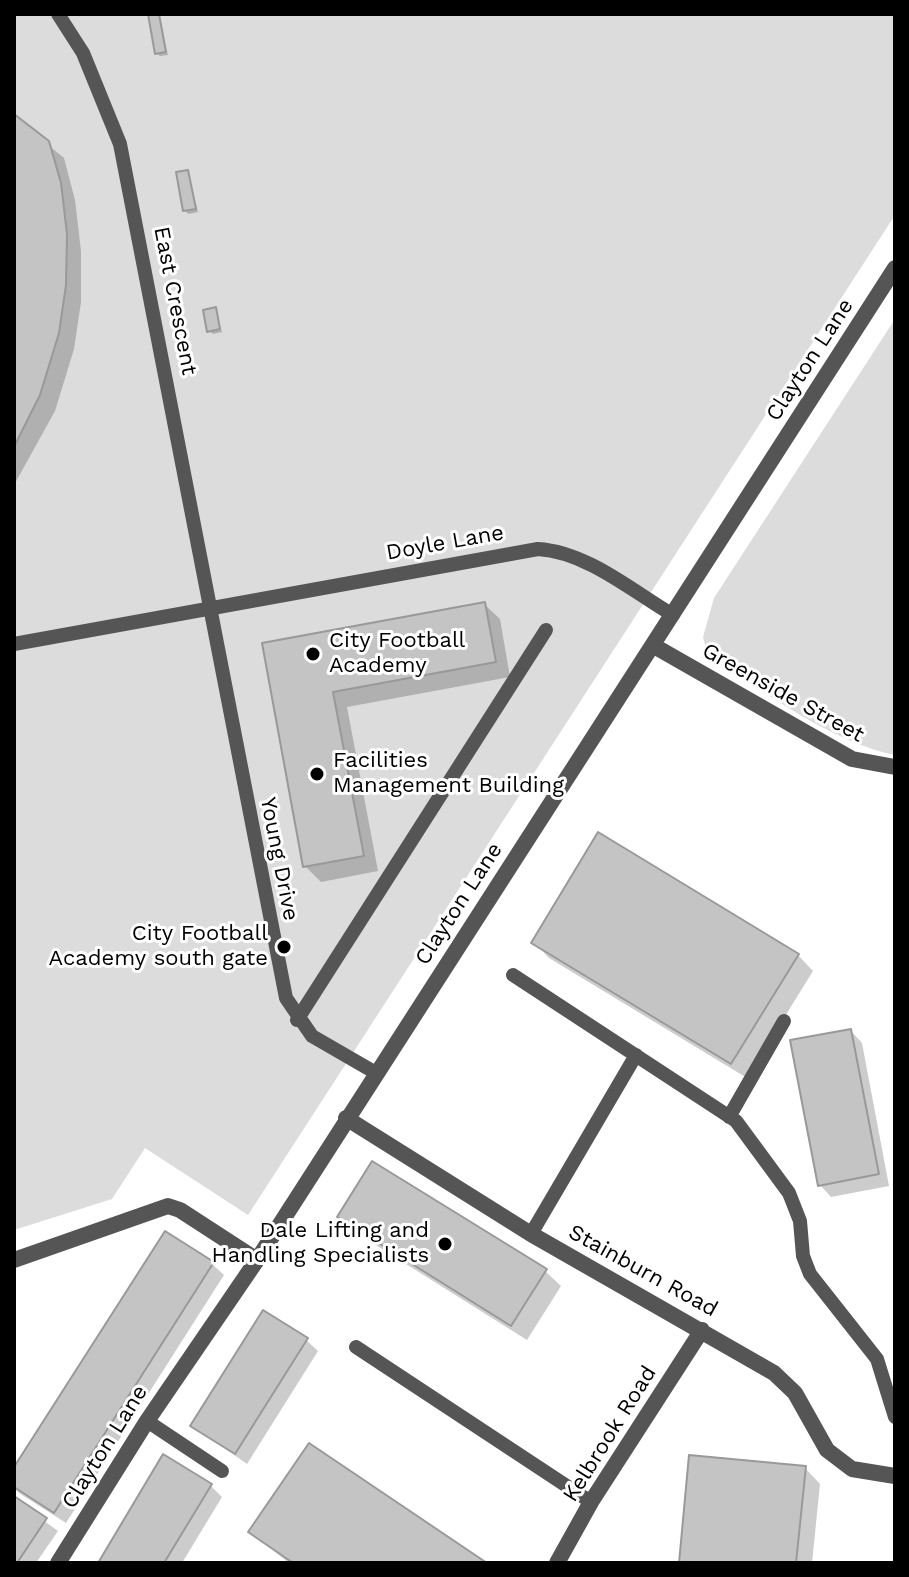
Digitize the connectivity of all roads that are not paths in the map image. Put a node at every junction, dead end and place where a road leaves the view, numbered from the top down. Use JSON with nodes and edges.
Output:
{"nodes":[{"id":1,"x":58,"y":14,"type":"edge"},
{"id":2,"x":895,"y":268,"type":"edge"},
{"id":3,"x":210,"y":609,"type":"junction"},
{"id":4,"x":673,"y":615,"type":"junction"},
{"id":5,"x":546,"y":630,"type":"dead end"},
{"id":6,"x":14,"y":644,"type":"edge"},
{"id":7,"x":654,"y":646,"type":"junction"},
{"id":8,"x":895,"y":767,"type":"edge"},
{"id":9,"x":513,"y":975,"type":"dead end"},
{"id":10,"x":297,"y":1020,"type":"junction"},
{"id":11,"x":784,"y":1021,"type":"dead end"},
{"id":12,"x":636,"y":1055,"type":"junction"},
{"id":13,"x":376,"y":1073,"type":"junction"},
{"id":14,"x":729,"y":1117,"type":"junction"},
{"id":15,"x":346,"y":1118,"type":"junction"},
{"id":16,"x":531,"y":1234,"type":"junction"},
{"id":17,"x":14,"y":1260,"type":"edge"},
{"id":18,"x":257,"y":1260,"type":"junction"},
{"id":19,"x":702,"y":1330,"type":"junction"},
{"id":20,"x":356,"y":1347,"type":"dead end"},
{"id":21,"x":895,"y":1417,"type":"edge"},
{"id":22,"x":147,"y":1421,"type":"junction"},
{"id":23,"x":222,"y":1471,"type":"dead end"},
{"id":24,"x":895,"y":1476,"type":"edge"},
{"id":25,"x":591,"y":1502,"type":"junction"},
{"id":26,"x":58,"y":1563,"type":"edge"},
{"id":27,"x":557,"y":1563,"type":"edge"}],
"edges":[{"from":1,"to":3,"type":"lane","name":"East Crescent"},
{"from":2,"to":4,"type":"street","name":"Clayton Lane"},
{"from":3,"to":4,"type":"lane","name":"Doyle Lane"},
{"from":3,"to":6,"type":"lane","name":"Doyle Lane"},
{"from":3,"to":10,"type":"lane","name":"Young Drive"},
{"from":4,"to":7,"type":"street","name":"Clayton Lane"},
{"from":5,"to":10,"type":"lane"},
{"from":7,"to":8,"type":"street","name":"Greenside Street"},
{"from":7,"to":13,"type":"street","name":"Clayton Lane"},
{"from":9,"to":12,"type":"lane"},
{"from":10,"to":13,"type":"lane","name":"Young Drive"},
{"from":11,"to":14,"type":"lane"},
{"from":12,"to":14,"type":"lane"},
{"from":12,"to":16,"type":"lane"},
{"from":13,"to":15,"type":"street","name":"Clayton Lane"},
{"from":14,"to":21,"type":"lane"},
{"from":15,"to":16,"type":"street","name":"Stainburn Road"},
{"from":15,"to":18,"type":"street","name":"Clayton Lane"},
{"from":16,"to":19,"type":"street","name":"Stainburn Road"},
{"from":17,"to":18,"type":"street"},
{"from":18,"to":22,"type":"street","name":"Clayton Lane"},
{"from":19,"to":24,"type":"street","name":"Stainburn Road"},
{"from":19,"to":25,"type":"street","name":"Kelbrook Road"},
{"from":20,"to":25,"type":"lane"},
{"from":22,"to":23,"type":"lane"},
{"from":22,"to":26,"type":"street","name":"Clayton Lane"},
{"from":25,"to":27,"type":"street","name":"Kelbrook Road"}]}
